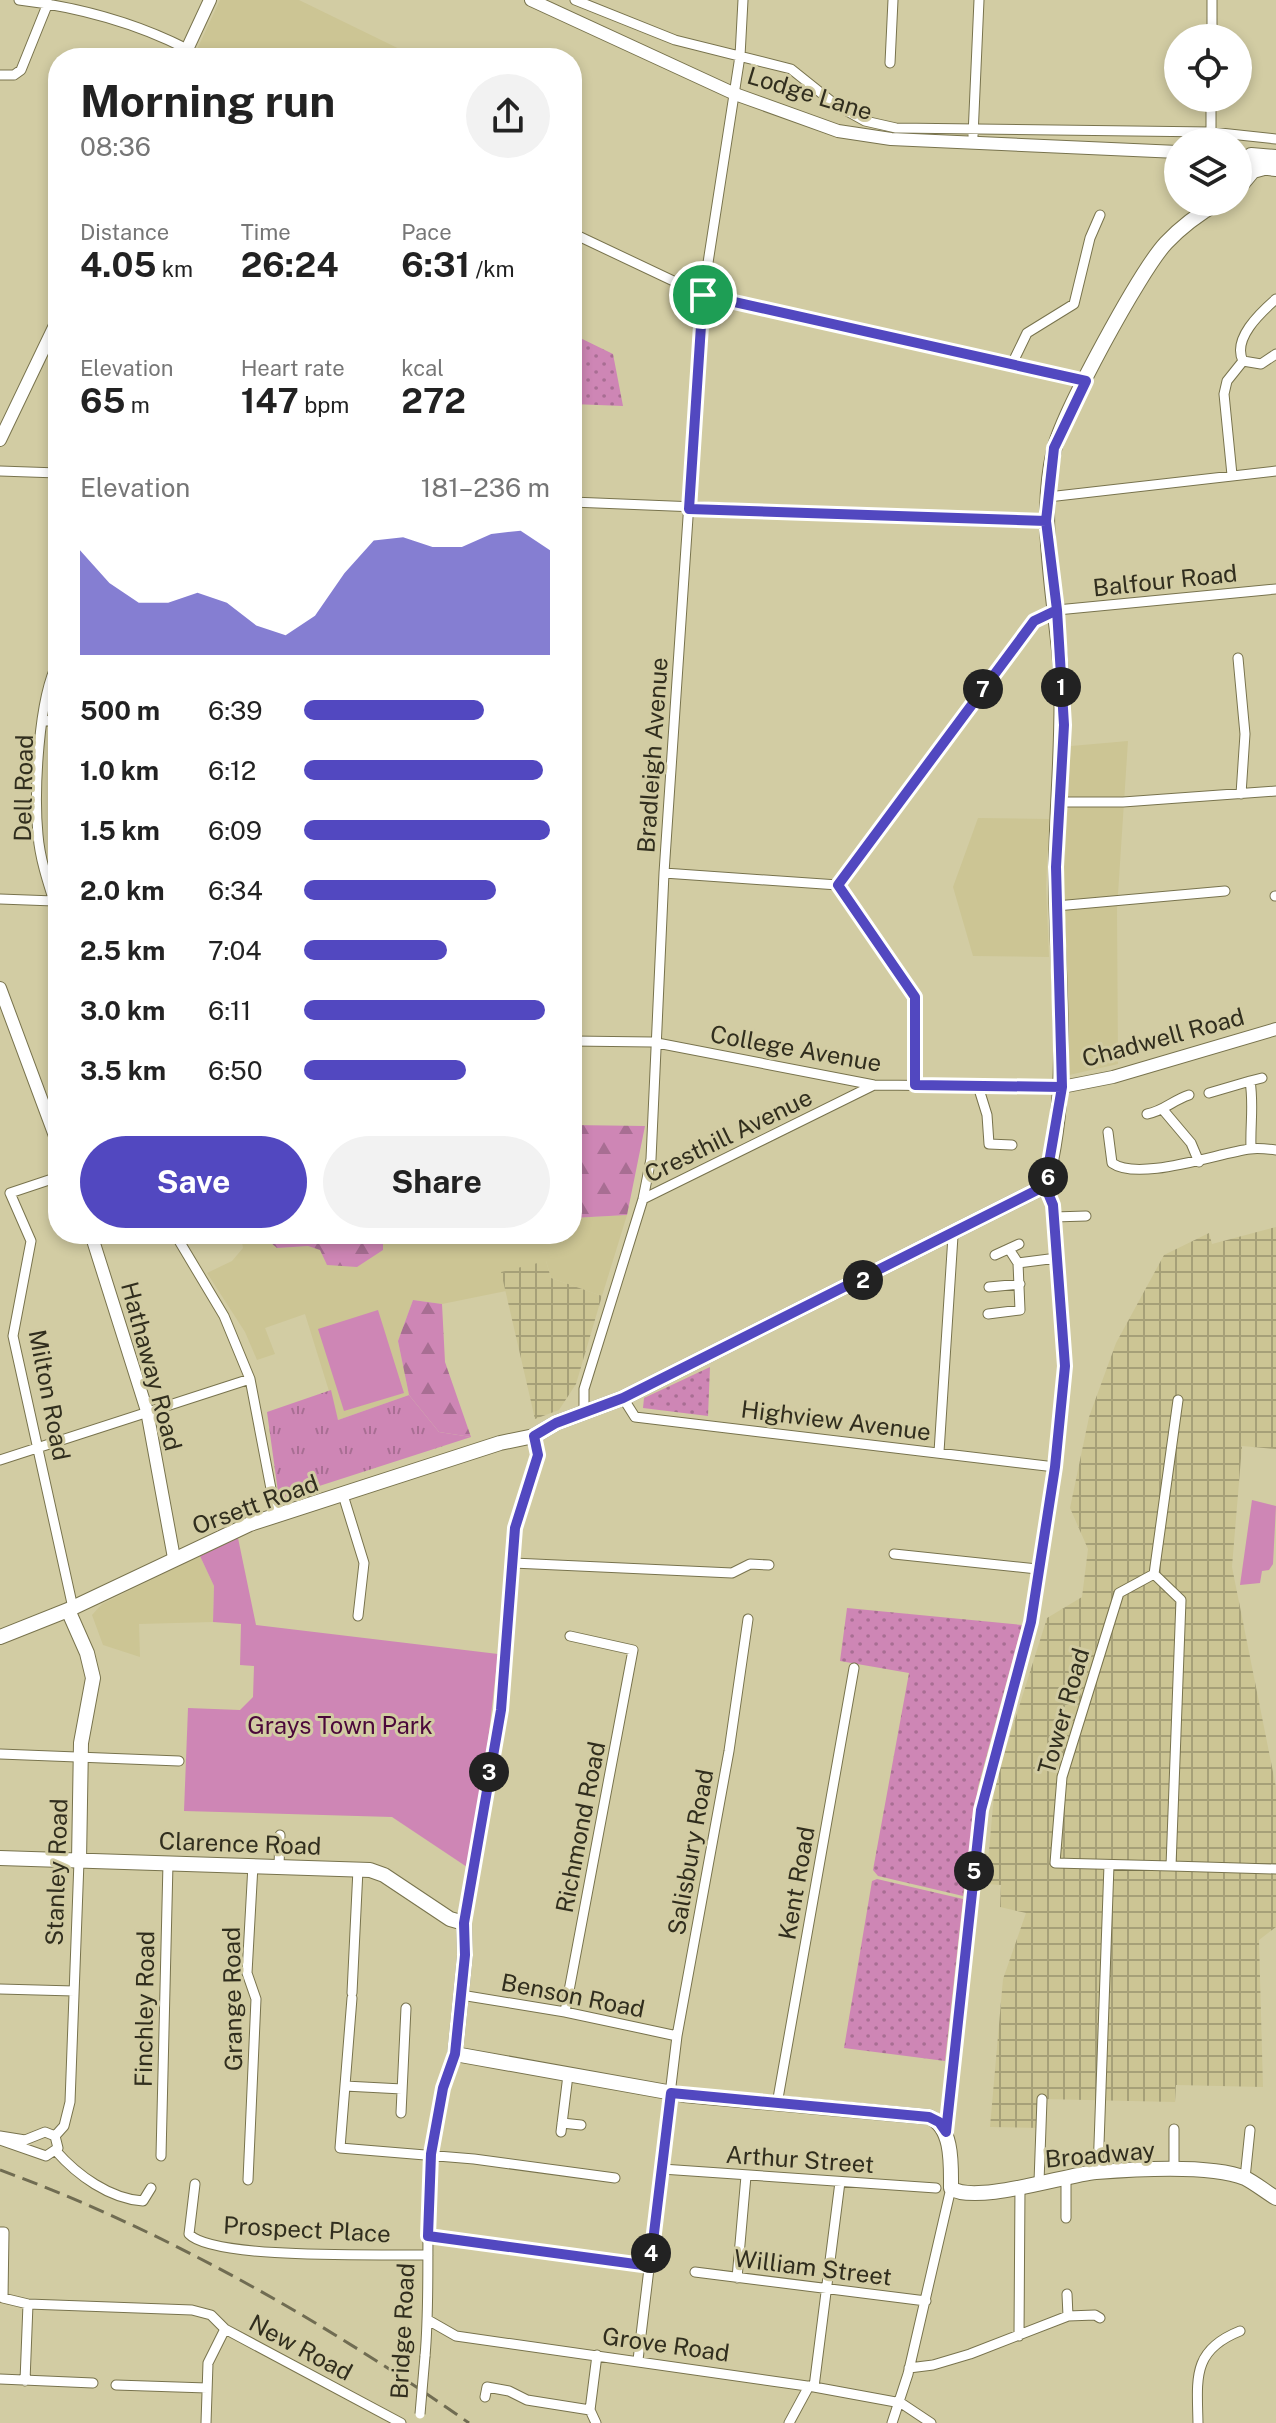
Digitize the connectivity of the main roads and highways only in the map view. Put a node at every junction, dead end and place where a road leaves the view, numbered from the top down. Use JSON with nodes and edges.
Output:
{"nodes":[{"id":1,"x":1276,"y":157,"type":"edge"},
{"id":2,"x":1252,"y":164,"type":"edge"},
{"id":3,"x":1200,"y":216,"type":"edge"},
{"id":4,"x":70,"y":1609,"type":"junction"},
{"id":5,"x":0,"y":1637,"type":"edge"},
{"id":6,"x":0,"y":1858,"type":"edge"},
{"id":7,"x":79,"y":1861,"type":"junction"},
{"id":8,"x":464,"y":1923,"type":"joint"},
{"id":9,"x":943,"y":2188,"type":"joint"},
{"id":10,"x":1276,"y":2198,"type":"edge"}],
"edges":[{"from":1,"to":2,"type":"main road"},
{"from":3,"to":4,"type":"main road","name":"Orsett Road"},
{"from":4,"to":5,"type":"main road","name":"Orsett Road"},
{"from":4,"to":7,"type":"main road","name":"Stanley Road"},
{"from":6,"to":7,"type":"main road","name":"Clarence Road"},
{"from":7,"to":8,"type":"main road","name":"Clarence Road"},
{"from":8,"to":9,"type":"main road","name":"Bridge Road"},
{"from":9,"to":10,"type":"main road","name":"Broadway"}]}
